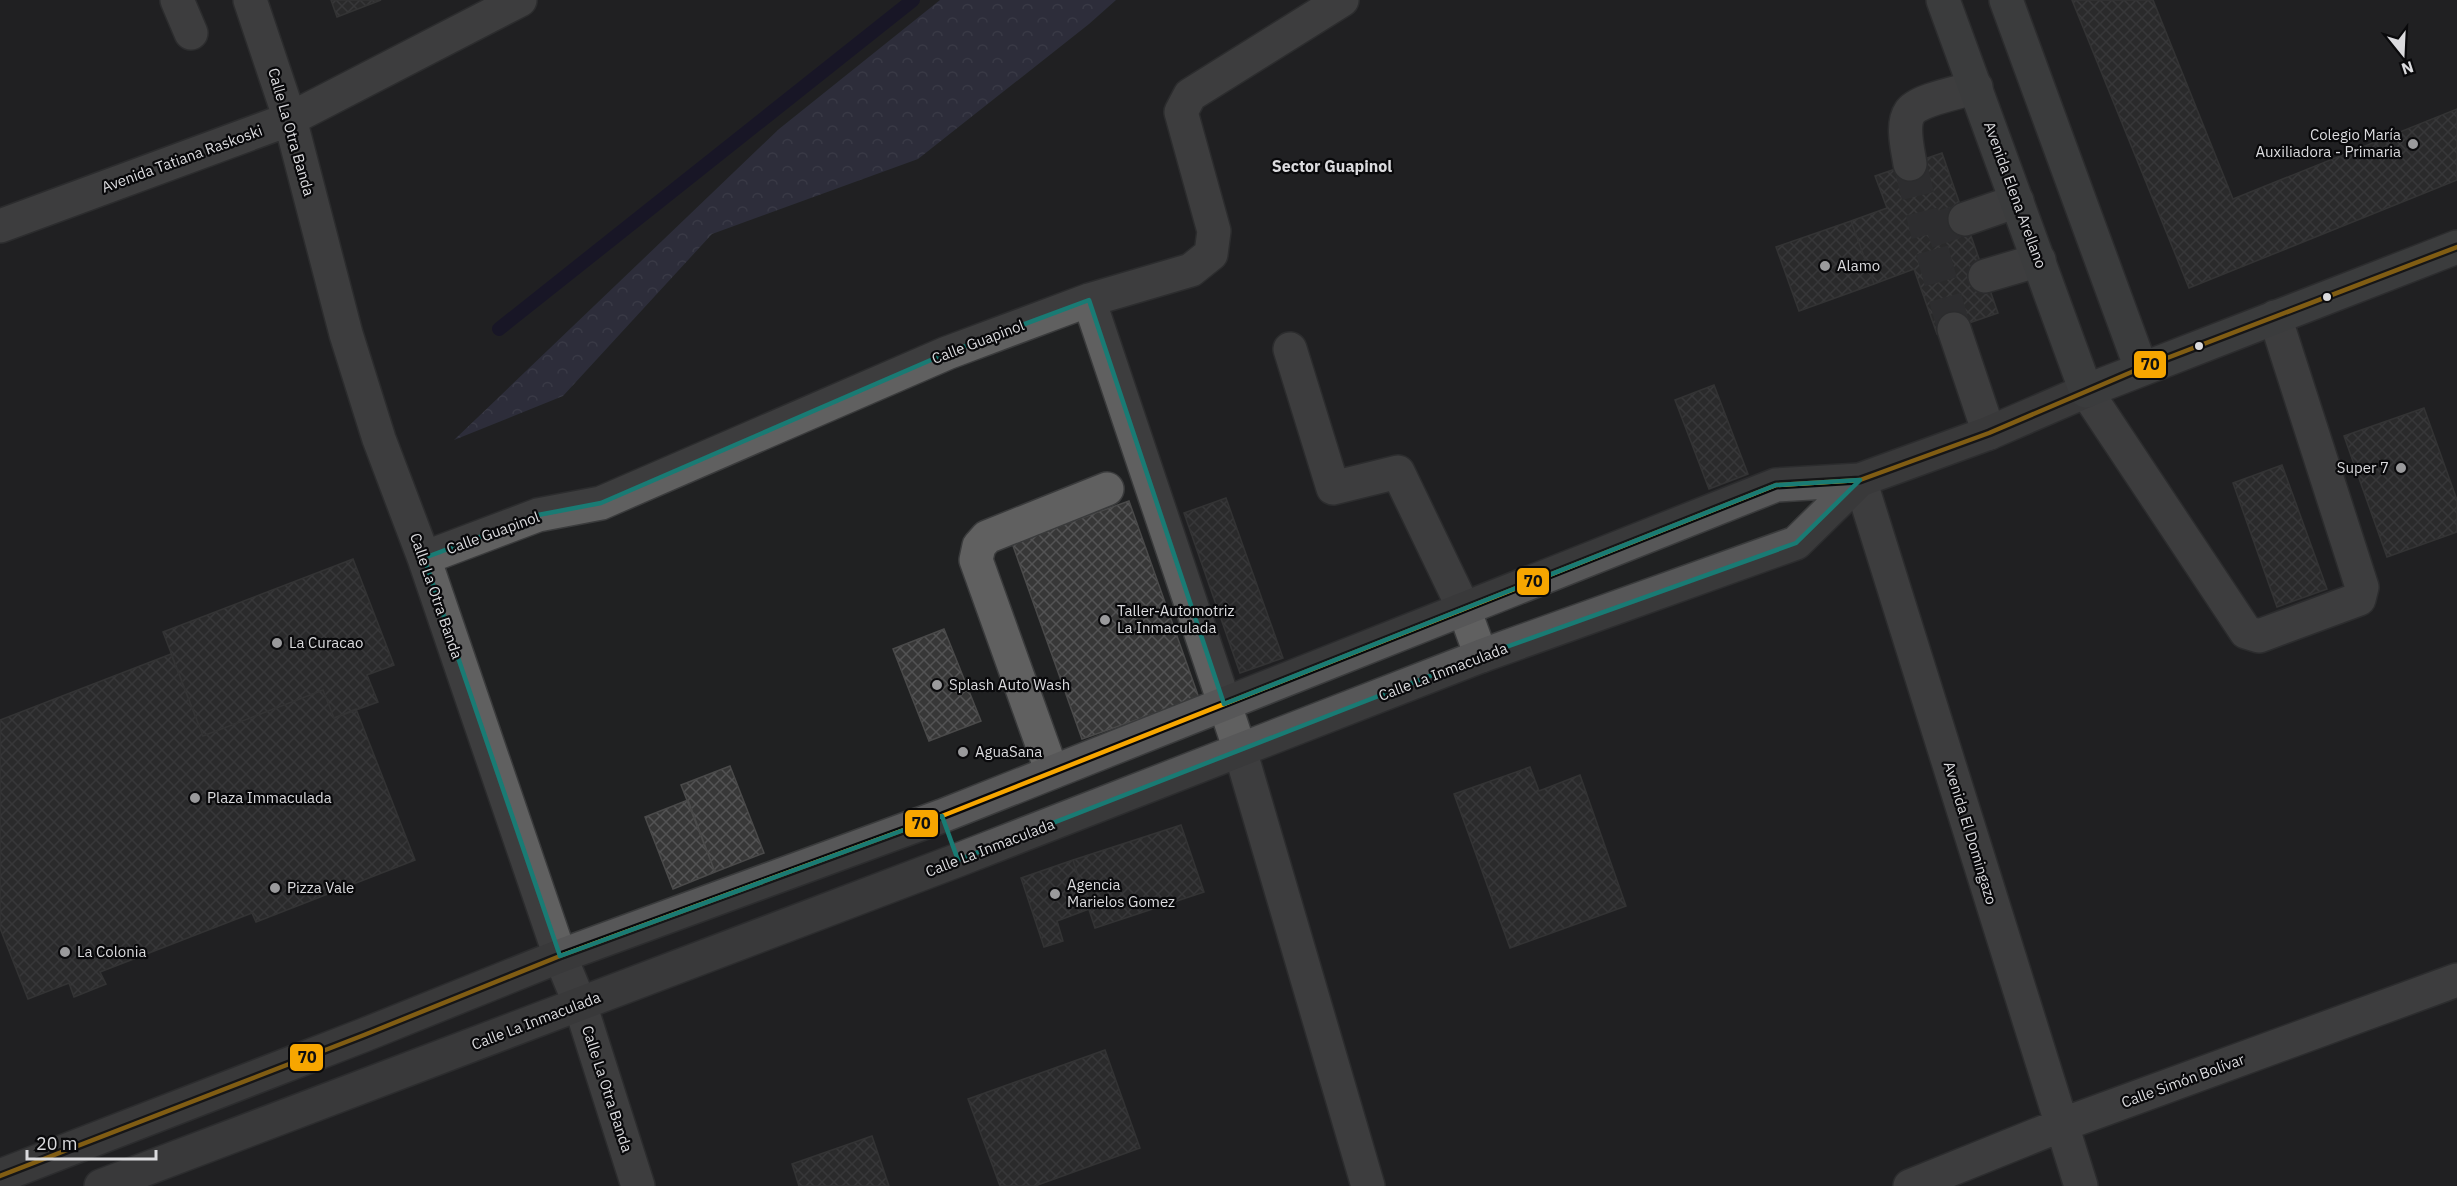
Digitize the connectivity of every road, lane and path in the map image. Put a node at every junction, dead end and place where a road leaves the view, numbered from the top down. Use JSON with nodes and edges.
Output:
{"nodes":[{"id":1,"x":177,"y":0,"type":"edge"},
{"id":2,"x":250,"y":0,"type":"edge"},
{"id":3,"x":520,"y":0,"type":"edge"},
{"id":4,"x":1342,"y":0,"type":"edge"},
{"id":5,"x":1943,"y":0,"type":"edge"},
{"id":6,"x":2006,"y":0,"type":"edge"},
{"id":7,"x":191,"y":33,"type":"dead end"},
{"id":8,"x":1976,"y":87,"type":"junction"},
{"id":9,"x":290,"y":120,"type":"junction"},
{"id":10,"x":1910,"y":164,"type":"tunnel mouth"},
{"id":11,"x":2017,"y":201,"type":"junction"},
{"id":12,"x":1965,"y":219,"type":"tunnel mouth"},
{"id":13,"x":0,"y":226,"type":"edge"},
{"id":14,"x":2457,"y":247,"type":"edge"},
{"id":15,"x":2039,"y":260,"type":"junction"},
{"id":16,"x":1985,"y":276,"type":"dead end"},
{"id":17,"x":1089,"y":300,"type":"junction"},
{"id":18,"x":2275,"y":317,"type":"junction"},
{"id":19,"x":1954,"y":329,"type":"tunnel mouth"},
{"id":20,"x":1290,"y":349,"type":"dead end"},
{"id":21,"x":2141,"y":368,"type":"junction"},
{"id":22,"x":2086,"y":391,"type":"junction"},
{"id":23,"x":1989,"y":433,"type":"junction"},
{"id":24,"x":1860,"y":480,"type":"junction"},
{"id":25,"x":1107,"y":489,"type":"dead end"},
{"id":26,"x":424,"y":558,"type":"junction"},
{"id":27,"x":1464,"y":609,"type":"junction"},
{"id":28,"x":1481,"y":656,"type":"junction"},
{"id":29,"x":1224,"y":704,"type":"junction"},
{"id":30,"x":1240,"y":750,"type":"junction"},
{"id":31,"x":1052,"y":772,"type":"junction"},
{"id":32,"x":942,"y":816,"type":"junction"},
{"id":33,"x":958,"y":860,"type":"junction"},
{"id":34,"x":560,"y":956,"type":"junction"},
{"id":35,"x":2454,"y":987,"type":"edge"},
{"id":36,"x":580,"y":1004,"type":"junction"},
{"id":37,"x":2061,"y":1125,"type":"junction"},
{"id":38,"x":95,"y":1139,"type":"junction"},
{"id":39,"x":0,"y":1176,"type":"edge"},
{"id":40,"x":106,"y":1184,"type":"edge"},
{"id":41,"x":638,"y":1186,"type":"edge"},
{"id":42,"x":1368,"y":1186,"type":"edge"},
{"id":43,"x":1910,"y":1186,"type":"edge"},
{"id":44,"x":2081,"y":1186,"type":"edge"}],
"edges":[{"from":1,"to":7,"type":"street"},
{"from":2,"to":9,"type":"street","name":"Calle La Otra Banda"},
{"from":3,"to":9,"type":"street","name":"Avenida Tatiana Raskoski"},
{"from":4,"to":17,"type":"street","name":"Calle Guapinol"},
{"from":5,"to":8,"type":"highway","name":"Avenida Elena Arellano"},
{"from":6,"to":21,"type":"highway"},
{"from":8,"to":10,"type":"street"},
{"from":8,"to":11,"type":"highway","name":"Avenida Elena Arellano"},
{"from":9,"to":13,"type":"street","name":"Avenida Tatiana Raskoski"},
{"from":9,"to":26,"type":"street","name":"Calle La Otra Banda"},
{"from":11,"to":12,"type":"street"},
{"from":11,"to":15,"type":"highway","name":"Avenida Elena Arellano"},
{"from":14,"to":18,"type":"highway"},
{"from":15,"to":16,"type":"street"},
{"from":15,"to":22,"type":"highway","name":"Avenida Elena Arellano"},
{"from":17,"to":26,"type":"street","name":"Calle Guapinol"},
{"from":17,"to":29,"type":"street"},
{"from":18,"to":21,"type":"highway"},
{"from":18,"to":22,"type":"street"},
{"from":19,"to":23,"type":"street"},
{"from":20,"to":27,"type":"street"},
{"from":21,"to":22,"type":"highway"},
{"from":22,"to":23,"type":"main road","name":"Calle La Inmaculada"},
{"from":23,"to":24,"type":"main road","name":"Calle La Inmaculada"},
{"from":24,"to":27,"type":"main road","name":"Calle La Inmaculada"},
{"from":24,"to":28,"type":"main road","name":"Calle La Inmaculada"},
{"from":24,"to":37,"type":"street","name":"Avenida El Domingazo"},
{"from":25,"to":31,"type":"street"},
{"from":26,"to":34,"type":"street","name":"Calle La Otra Banda"},
{"from":27,"to":28,"type":"street"},
{"from":27,"to":29,"type":"main road","name":"Calle La Inmaculada"},
{"from":28,"to":30,"type":"main road","name":"Calle La Inmaculada"},
{"from":29,"to":30,"type":"street"},
{"from":29,"to":31,"type":"main road","name":"Calle La Inmaculada"},
{"from":30,"to":33,"type":"main road","name":"Calle La Inmaculada"},
{"from":30,"to":42,"type":"street"},
{"from":31,"to":32,"type":"main road","name":"Calle La Inmaculada"},
{"from":32,"to":33,"type":"main road"},
{"from":32,"to":34,"type":"main road","name":"Calle La Inmaculada"},
{"from":33,"to":36,"type":"main road","name":"Calle La Inmaculada"},
{"from":34,"to":36,"type":"street","name":"Calle La Otra Banda"},
{"from":34,"to":38,"type":"main road","name":"Calle La Inmaculada"},
{"from":35,"to":37,"type":"street","name":"Calle Simón Bolívar"},
{"from":36,"to":40,"type":"main road","name":"Calle La Inmaculada"},
{"from":36,"to":41,"type":"street","name":"Calle La Otra Banda"},
{"from":37,"to":43,"type":"street","name":"Calle Simón Bolívar"},
{"from":37,"to":44,"type":"street","name":"Avenida El Domingazo"},
{"from":38,"to":39,"type":"main road","name":"Calle La Inmaculada"},
{"from":38,"to":40,"type":"main road"}]}
